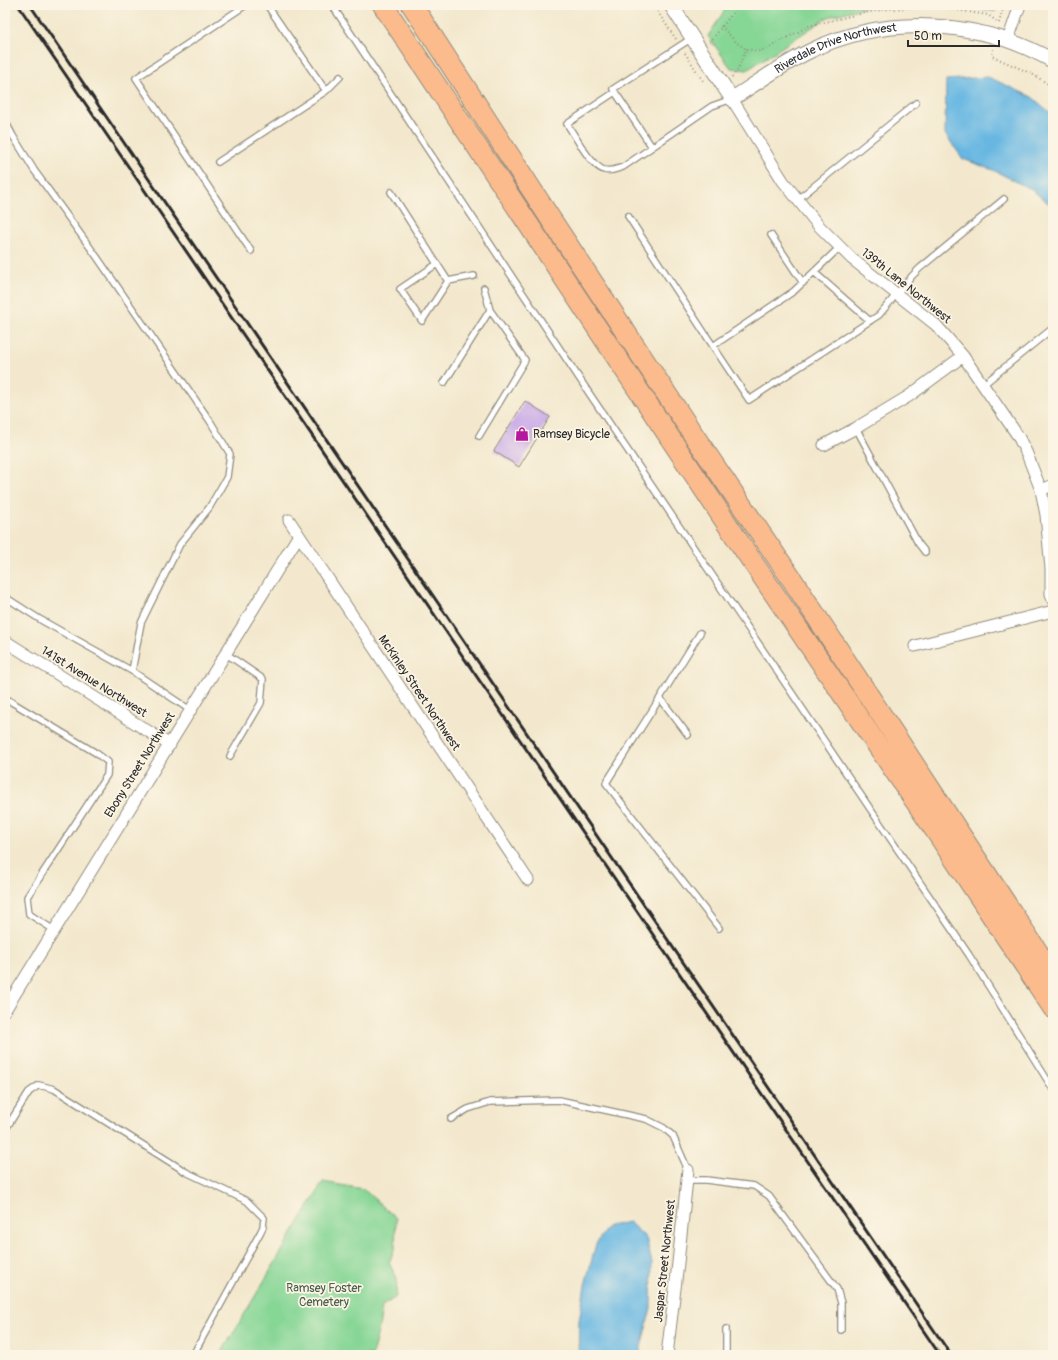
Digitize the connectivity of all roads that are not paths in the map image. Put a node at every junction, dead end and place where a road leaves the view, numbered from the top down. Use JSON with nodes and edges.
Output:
{"nodes":[{"id":1,"x":246,"y":5,"type":"edge"},
{"id":2,"x":267,"y":5,"type":"edge"},
{"id":3,"x":332,"y":5,"type":"edge"},
{"id":4,"x":383,"y":5,"type":"edge"},
{"id":5,"x":412,"y":5,"type":"edge"},
{"id":6,"x":671,"y":5,"type":"edge"},
{"id":7,"x":1020,"y":5,"type":"edge"},
{"id":8,"x":692,"y":38,"type":"junction"},
{"id":9,"x":1008,"y":40,"type":"junction"},
{"id":10,"x":1053,"y":61,"type":"edge"},
{"id":11,"x":340,"y":77,"type":"dead end"},
{"id":12,"x":326,"y":91,"type":"junction"},
{"id":13,"x":615,"y":92,"type":"junction"},
{"id":14,"x":732,"y":98,"type":"junction"},
{"id":15,"x":916,"y":103,"type":"dead end"},
{"id":16,"x":5,"y":121,"type":"edge"},
{"id":17,"x":652,"y":147,"type":"junction"},
{"id":18,"x":218,"y":162,"type":"dead end"},
{"id":19,"x":391,"y":192,"type":"dead end"},
{"id":20,"x":1004,"y":199,"type":"dead end"},
{"id":21,"x":797,"y":200,"type":"junction"},
{"id":22,"x":628,"y":216,"type":"dead end"},
{"id":23,"x":771,"y":235,"type":"dead end"},
{"id":24,"x":840,"y":247,"type":"junction"},
{"id":25,"x":252,"y":251,"type":"dead end"},
{"id":26,"x":438,"y":264,"type":"junction"},
{"id":27,"x":814,"y":272,"type":"junction"},
{"id":28,"x":474,"y":276,"type":"dead end"},
{"id":29,"x":448,"y":281,"type":"junction"},
{"id":30,"x":802,"y":283,"type":"junction"},
{"id":31,"x":484,"y":288,"type":"dead end"},
{"id":32,"x":897,"y":293,"type":"junction"},
{"id":33,"x":490,"y":310,"type":"junction"},
{"id":34,"x":870,"y":321,"type":"junction"},
{"id":35,"x":1053,"y":328,"type":"edge"},
{"id":36,"x":713,"y":346,"type":"junction"},
{"id":37,"x":963,"y":356,"type":"junction"},
{"id":38,"x":444,"y":383,"type":"dead end"},
{"id":39,"x":984,"y":384,"type":"junction"},
{"id":40,"x":856,"y":428,"type":"junction"},
{"id":41,"x":479,"y":436,"type":"dead end"},
{"id":42,"x":824,"y":445,"type":"dead end"},
{"id":43,"x":1053,"y":485,"type":"edge"},
{"id":44,"x":1041,"y":490,"type":"junction"},
{"id":45,"x":289,"y":520,"type":"dead end"},
{"id":46,"x":299,"y":535,"type":"junction"},
{"id":47,"x":925,"y":552,"type":"dead end"},
{"id":48,"x":1051,"y":553,"type":"edge"},
{"id":49,"x":5,"y":597,"type":"edge"},
{"id":50,"x":1053,"y":600,"type":"edge"},
{"id":51,"x":1053,"y":611,"type":"edge"},
{"id":52,"x":700,"y":632,"type":"dead end"},
{"id":53,"x":5,"y":641,"type":"edge"},
{"id":54,"x":916,"y":646,"type":"dead end"},
{"id":55,"x":225,"y":653,"type":"junction"},
{"id":56,"x":132,"y":671,"type":"junction"},
{"id":57,"x":5,"y":698,"type":"edge"},
{"id":58,"x":660,"y":698,"type":"junction"},
{"id":59,"x":190,"y":710,"type":"junction"},
{"id":60,"x":688,"y":735,"type":"dead end"},
{"id":61,"x":170,"y":745,"type":"junction"},
{"id":62,"x":230,"y":756,"type":"dead end"},
{"id":63,"x":528,"y":880,"type":"dead end"},
{"id":64,"x":719,"y":928,"type":"dead end"},
{"id":65,"x":54,"y":930,"type":"junction"},
{"id":66,"x":1053,"y":975,"type":"edge"},
{"id":67,"x":1053,"y":1008,"type":"edge"},
{"id":68,"x":5,"y":1010,"type":"edge"},
{"id":69,"x":1053,"y":1089,"type":"edge"},
{"id":70,"x":451,"y":1119,"type":"dead end"},
{"id":71,"x":5,"y":1130,"type":"edge"},
{"id":72,"x":687,"y":1175,"type":"junction"},
{"id":73,"x":726,"y":1329,"type":"dead end"},
{"id":74,"x":841,"y":1330,"type":"dead end"},
{"id":75,"x":193,"y":1355,"type":"edge"},
{"id":76,"x":667,"y":1355,"type":"edge"},
{"id":77,"x":726,"y":1355,"type":"edge"}],
"edges":[{"from":1,"to":25,"type":"lane"},
{"from":2,"to":12,"type":"lane"},
{"from":3,"to":69,"type":"lane"},
{"from":4,"to":67,"type":"highway"},
{"from":5,"to":66,"type":"highway"},
{"from":6,"to":8,"type":"street"},
{"from":7,"to":9,"type":"street"},
{"from":8,"to":13,"type":"lane"},
{"from":8,"to":14,"type":"street"},
{"from":9,"to":10,"type":"street","name":"Riverdale Drive Northwest"},
{"from":9,"to":14,"type":"street","name":"Riverdale Drive Northwest"},
{"from":11,"to":12,"type":"lane"},
{"from":12,"to":18,"type":"lane"},
{"from":13,"to":17,"type":"lane"},
{"from":13,"to":17,"type":"lane"},
{"from":14,"to":17,"type":"lane"},
{"from":14,"to":21,"type":"street","name":"139th Lane Northwest"},
{"from":15,"to":21,"type":"lane"},
{"from":16,"to":56,"type":"lane"},
{"from":19,"to":26,"type":"lane"},
{"from":20,"to":32,"type":"lane"},
{"from":21,"to":24,"type":"street","name":"139th Lane Northwest"},
{"from":22,"to":36,"type":"lane"},
{"from":23,"to":30,"type":"lane"},
{"from":24,"to":27,"type":"lane"},
{"from":24,"to":32,"type":"street","name":"139th Lane Northwest"},
{"from":26,"to":29,"type":"lane"},
{"from":26,"to":29,"type":"lane"},
{"from":27,"to":30,"type":"lane"},
{"from":27,"to":34,"type":"lane"},
{"from":28,"to":29,"type":"lane"},
{"from":30,"to":36,"type":"lane"},
{"from":31,"to":33,"type":"lane"},
{"from":32,"to":34,"type":"lane"},
{"from":32,"to":37,"type":"street","name":"139th Lane Northwest"},
{"from":33,"to":38,"type":"lane"},
{"from":33,"to":41,"type":"lane"},
{"from":34,"to":36,"type":"lane"},
{"from":35,"to":39,"type":"lane"},
{"from":37,"to":39,"type":"street","name":"139th Lane Northwest"},
{"from":37,"to":40,"type":"street"},
{"from":39,"to":44,"type":"street","name":"139th Lane Northwest"},
{"from":40,"to":42,"type":"street"},
{"from":40,"to":47,"type":"lane"},
{"from":43,"to":44,"type":"street"},
{"from":44,"to":48,"type":"street","name":"139th Lane Northwest"},
{"from":45,"to":46,"type":"street","name":"McKinley Street Northwest"},
{"from":46,"to":55,"type":"street","name":"Ebony Street Northwest"},
{"from":46,"to":63,"type":"street","name":"McKinley Street Northwest"},
{"from":48,"to":50,"type":"street","name":"139th Lane Northwest"},
{"from":49,"to":56,"type":"lane"},
{"from":51,"to":54,"type":"street"},
{"from":52,"to":58,"type":"lane"},
{"from":53,"to":61,"type":"street","name":"141st Avenue Northwest"},
{"from":55,"to":59,"type":"street","name":"Ebony Street Northwest"},
{"from":55,"to":62,"type":"lane"},
{"from":56,"to":59,"type":"lane"},
{"from":57,"to":65,"type":"lane"},
{"from":58,"to":60,"type":"lane"},
{"from":58,"to":64,"type":"lane"},
{"from":59,"to":61,"type":"street","name":"Ebony Street Northwest"},
{"from":61,"to":65,"type":"street","name":"Ebony Street Northwest"},
{"from":65,"to":68,"type":"street","name":"Ebony Street Northwest"},
{"from":70,"to":72,"type":"lane"},
{"from":71,"to":75,"type":"lane"},
{"from":72,"to":74,"type":"lane"},
{"from":72,"to":76,"type":"street","name":"Jaspar Street Northwest"},
{"from":73,"to":77,"type":"lane"}]}
